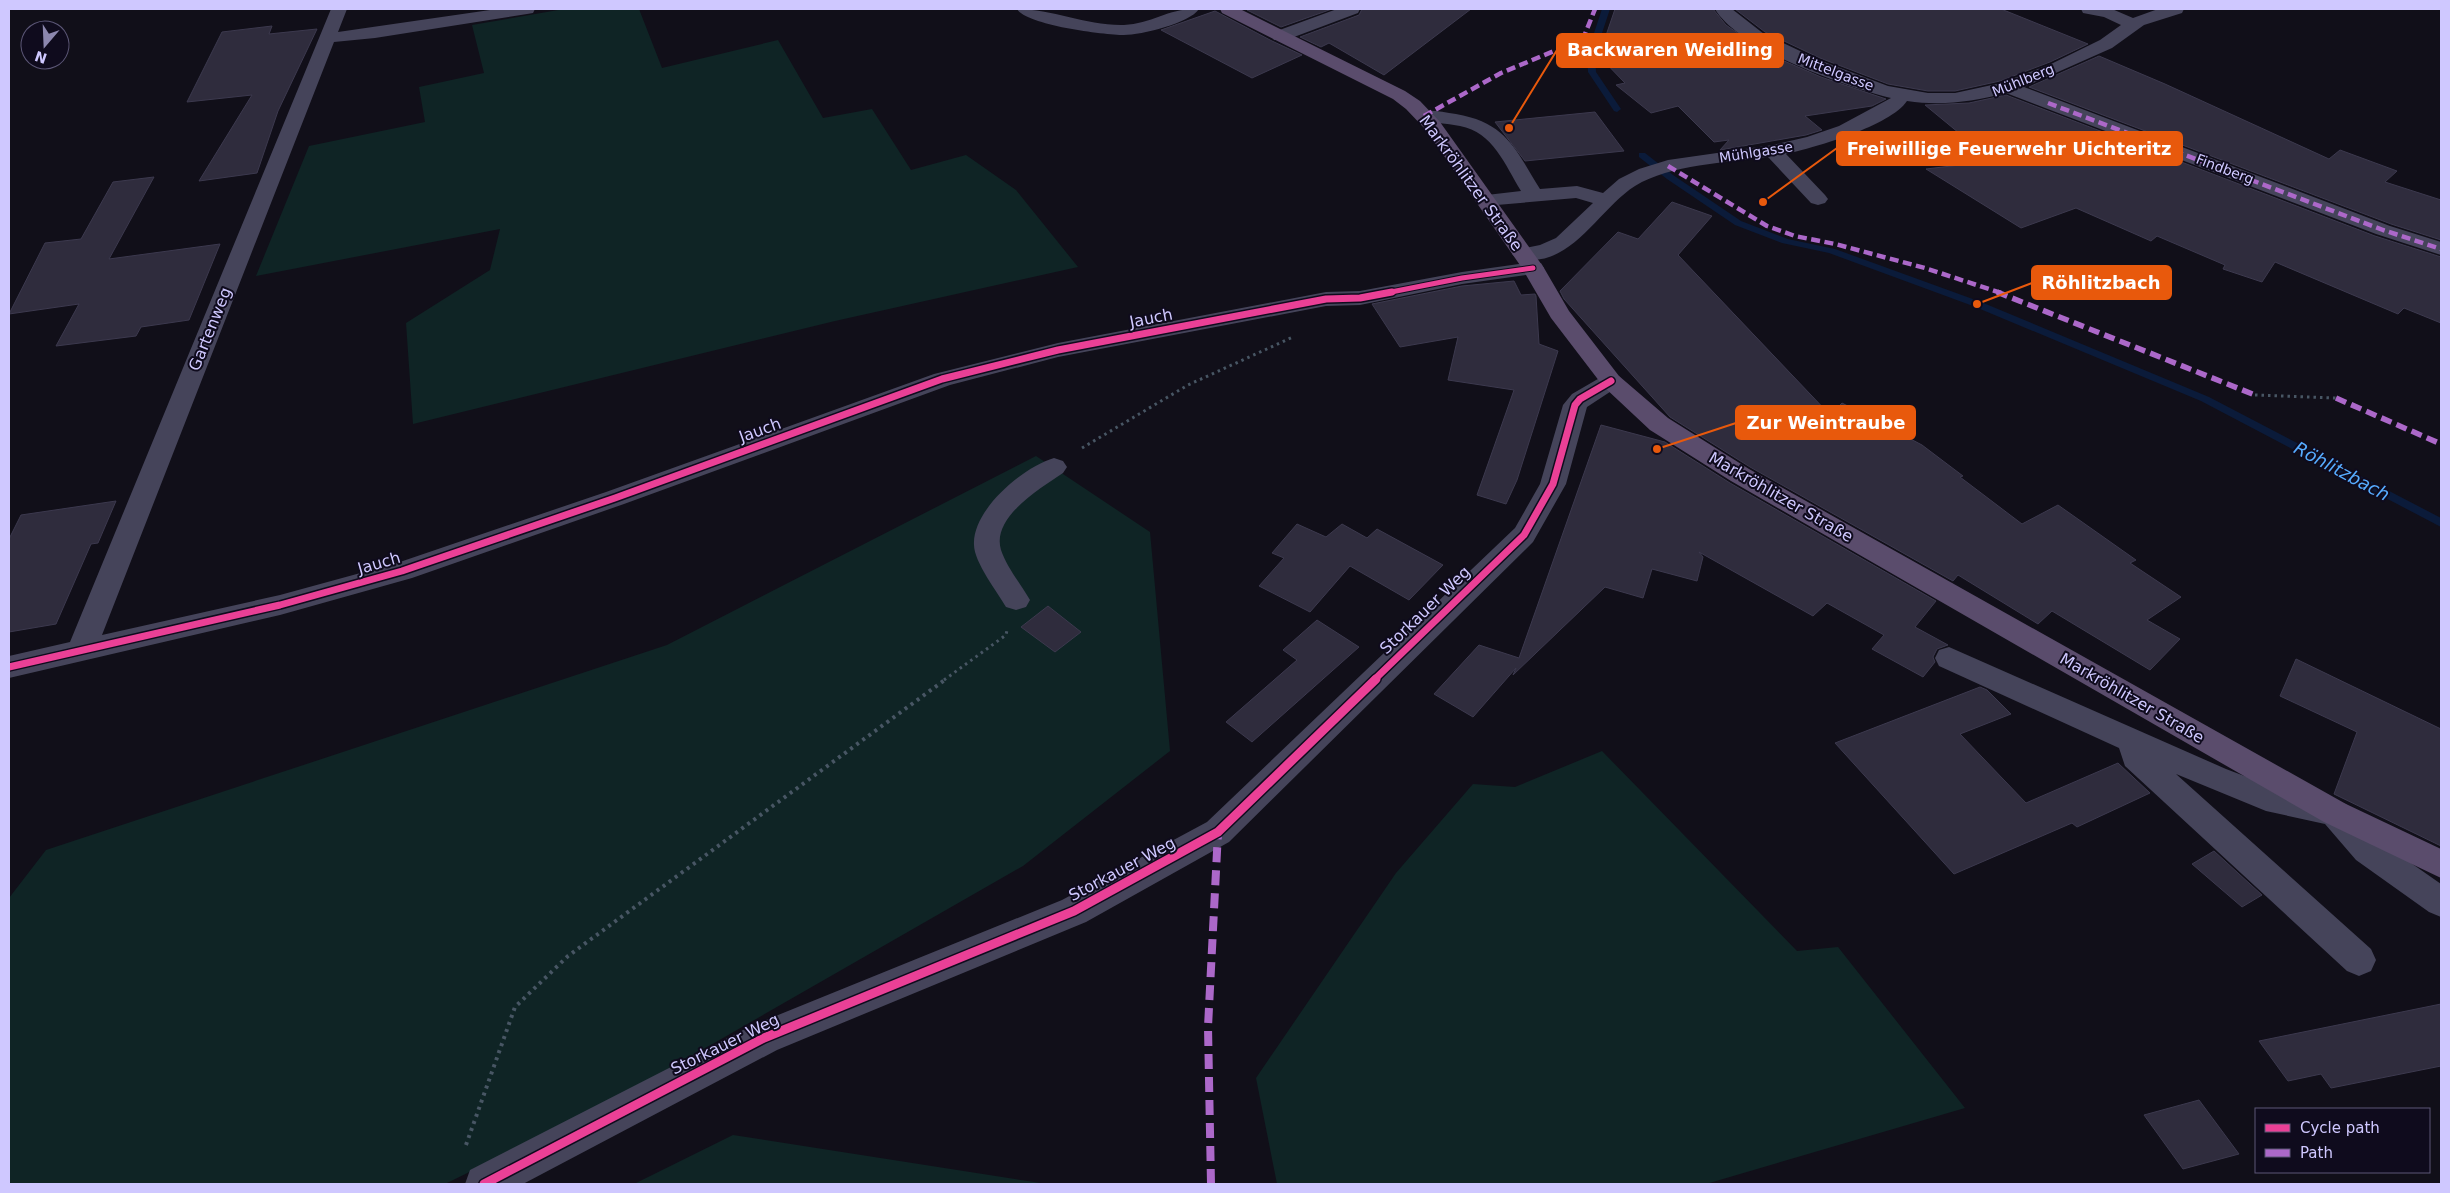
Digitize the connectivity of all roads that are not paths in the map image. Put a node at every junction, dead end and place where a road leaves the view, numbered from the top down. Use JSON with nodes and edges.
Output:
{"nodes":[{"id":1,"x":339,"y":9,"type":"edge"},
{"id":2,"x":527,"y":9,"type":"edge"},
{"id":3,"x":1025,"y":9,"type":"edge"},
{"id":4,"x":1191,"y":9,"type":"edge"},
{"id":5,"x":1228,"y":9,"type":"edge"},
{"id":6,"x":1352,"y":9,"type":"edge"},
{"id":7,"x":1723,"y":9,"type":"edge"},
{"id":8,"x":2089,"y":9,"type":"edge"},
{"id":9,"x":2176,"y":9,"type":"edge"},
{"id":10,"x":2106,"y":11,"type":"edge"},
{"id":11,"x":2133,"y":24,"type":"junction"},
{"id":12,"x":1280,"y":36,"type":"junction"},
{"id":13,"x":326,"y":38,"type":"junction"},
{"id":14,"x":2009,"y":88,"type":"junction"},
{"id":15,"x":1902,"y":95,"type":"junction"},
{"id":16,"x":1424,"y":116,"type":"junction"},
{"id":17,"x":1773,"y":150,"type":"junction"},
{"id":18,"x":1534,"y":195,"type":"junction"},
{"id":19,"x":1818,"y":199,"type":"dead end"},
{"id":20,"x":1485,"y":200,"type":"junction"},
{"id":21,"x":1607,"y":201,"type":"junction"},
{"id":22,"x":2441,"y":249,"type":"edge"},
{"id":23,"x":1528,"y":261,"type":"junction"},
{"id":24,"x":1611,"y":381,"type":"junction"},
{"id":25,"x":1054,"y":467,"type":"road end"},
{"id":26,"x":1016,"y":600,"type":"road end"},
{"id":27,"x":81,"y":651,"type":"junction"},
{"id":28,"x":1949,"y":658,"type":"dead end"},
{"id":29,"x":9,"y":667,"type":"edge"},
{"id":30,"x":2133,"y":742,"type":"junction"},
{"id":31,"x":2335,"y":813,"type":"junction"},
{"id":32,"x":2441,"y":864,"type":"edge"},
{"id":33,"x":2441,"y":902,"type":"edge"},
{"id":34,"x":2359,"y":960,"type":"dead end"},
{"id":35,"x":484,"y":1184,"type":"edge"}],
"edges":[{"from":1,"to":13,"type":"street","name":"Gartenweg"},
{"from":2,"to":13,"type":"street"},
{"from":3,"to":4,"type":"street"},
{"from":5,"to":12,"type":"main road","name":"Markröhlitzer Straße"},
{"from":6,"to":12,"type":"street"},
{"from":7,"to":15,"type":"street","name":"Mittelgasse"},
{"from":8,"to":10,"type":"street"},
{"from":9,"to":11,"type":"street","name":"Mühlberg"},
{"from":10,"to":11,"type":"street"},
{"from":11,"to":14,"type":"street","name":"Mühlberg"},
{"from":12,"to":16,"type":"main road","name":"Markröhlitzer Straße"},
{"from":13,"to":27,"type":"street","name":"Gartenweg"},
{"from":14,"to":15,"type":"street","name":"Mühlberg"},
{"from":14,"to":22,"type":"street","name":"Findberg"},
{"from":15,"to":17,"type":"street","name":"Mühlgasse"},
{"from":16,"to":18,"type":"street"},
{"from":16,"to":20,"type":"main road","name":"Markröhlitzer Straße"},
{"from":17,"to":19,"type":"street"},
{"from":17,"to":21,"type":"street","name":"Mühlgasse"},
{"from":18,"to":20,"type":"street"},
{"from":18,"to":21,"type":"street"},
{"from":20,"to":23,"type":"main road","name":"Markröhlitzer Straße"},
{"from":21,"to":23,"type":"street","name":"Mühlgasse"},
{"from":23,"to":24,"type":"main road","name":"Markröhlitzer Straße"},
{"from":23,"to":27,"type":"street","name":"Jauch"},
{"from":24,"to":31,"type":"main road","name":"Markröhlitzer Straße"},
{"from":24,"to":35,"type":"street","name":"Storkauer Weg"},
{"from":25,"to":26,"type":"street"},
{"from":27,"to":29,"type":"street","name":"Jauch"},
{"from":28,"to":30,"type":"street"},
{"from":30,"to":31,"type":"street"},
{"from":30,"to":34,"type":"street"},
{"from":31,"to":32,"type":"main road","name":"Markröhlitzer Straße"},
{"from":31,"to":33,"type":"street"}]}
